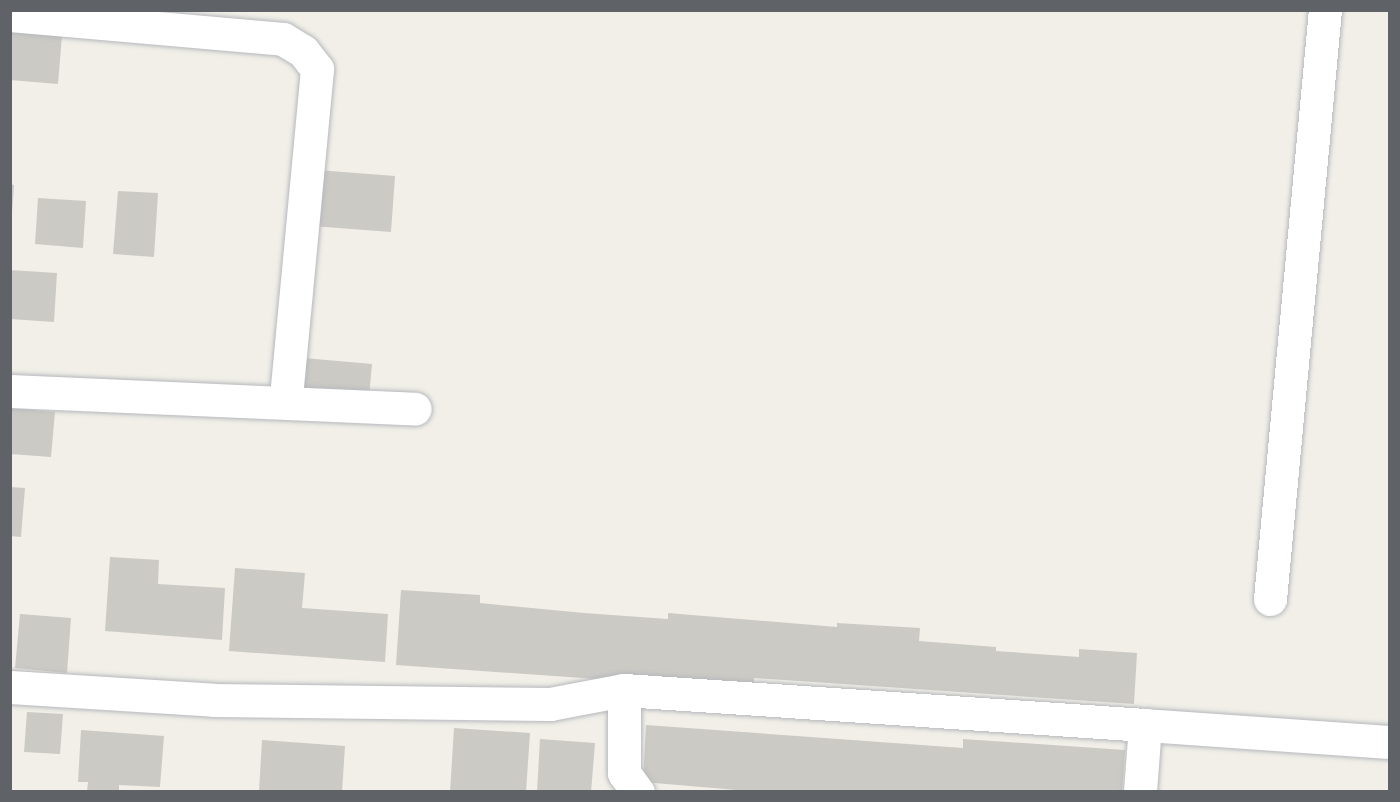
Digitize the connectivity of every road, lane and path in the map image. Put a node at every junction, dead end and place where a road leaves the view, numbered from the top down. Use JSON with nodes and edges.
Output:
{"nodes":[{"id":1,"x":1325,"y":10,"type":"edge"},
{"id":2,"x":10,"y":15,"type":"edge"},
{"id":3,"x":10,"y":391,"type":"edge"},
{"id":4,"x":286,"y":400,"type":"junction"},
{"id":5,"x":415,"y":409,"type":"dead end"},
{"id":6,"x":1269,"y":599,"type":"dead end"},
{"id":7,"x":10,"y":687,"type":"edge"},
{"id":8,"x":624,"y":690,"type":"junction"},
{"id":9,"x":1145,"y":725,"type":"junction"},
{"id":10,"x":1389,"y":742,"type":"edge"},
{"id":11,"x":638,"y":792,"type":"edge"},
{"id":12,"x":1140,"y":792,"type":"edge"}],
"edges":[{"from":1,"to":6,"type":"street"},
{"from":2,"to":4,"type":"street"},
{"from":3,"to":4,"type":"street"},
{"from":4,"to":5,"type":"street"},
{"from":7,"to":8,"type":"street"},
{"from":8,"to":9,"type":"street"},
{"from":8,"to":11,"type":"street"},
{"from":9,"to":10,"type":"street"},
{"from":9,"to":12,"type":"street"}]}
